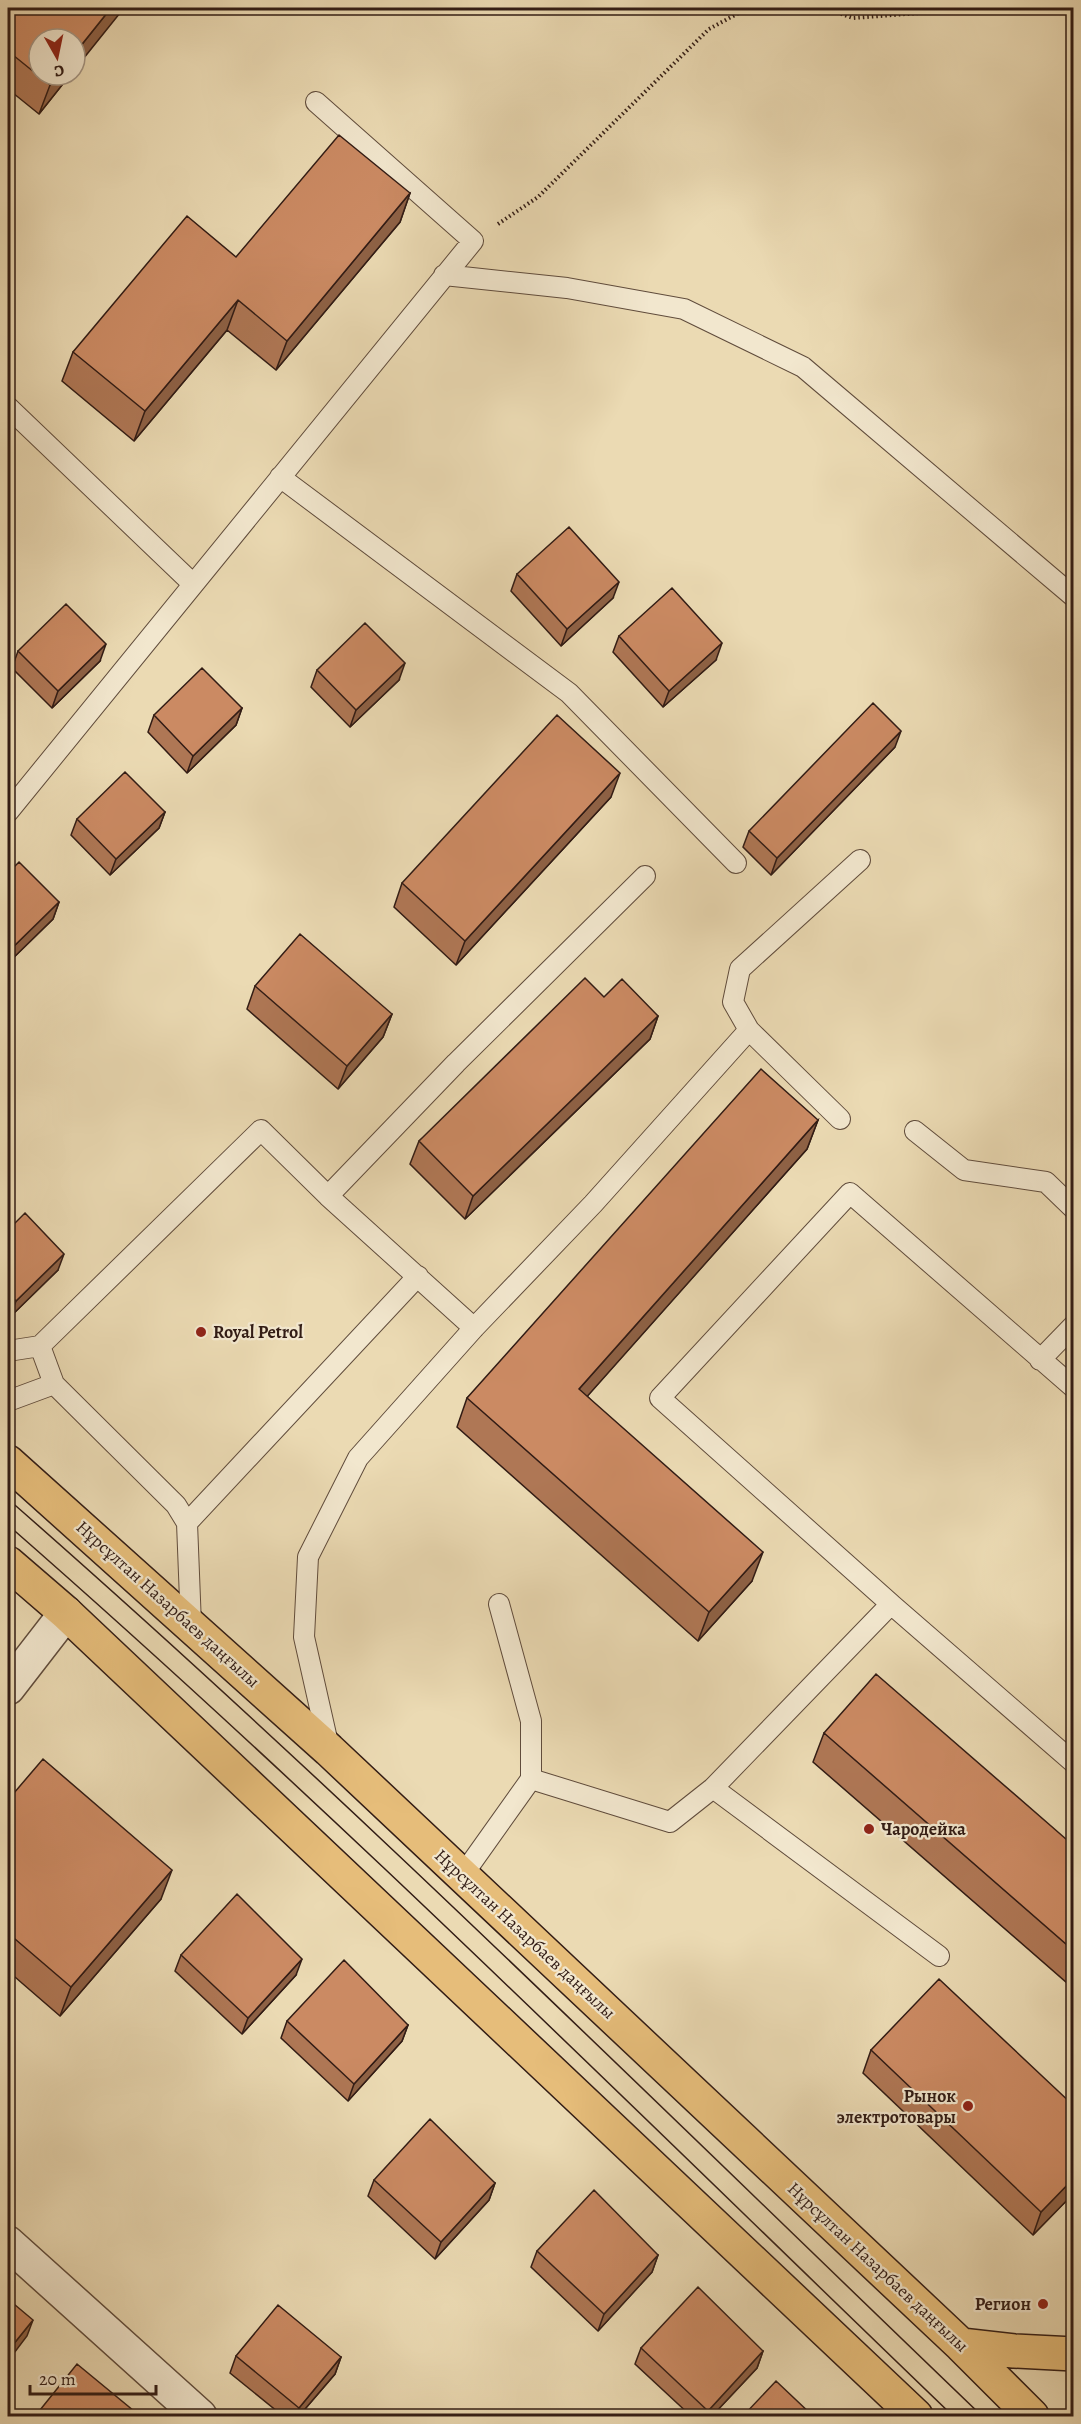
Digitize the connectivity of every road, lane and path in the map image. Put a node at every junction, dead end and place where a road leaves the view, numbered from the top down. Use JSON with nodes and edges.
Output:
{"nodes":[{"id":1,"x":748,"y":8,"type":"edge"},
{"id":2,"x":824,"y":8,"type":"edge"},
{"id":3,"x":986,"y":8,"type":"edge"},
{"id":4,"x":316,"y":102,"type":"dead end"},
{"id":5,"x":473,"y":241,"type":"junction"},
{"id":6,"x":444,"y":275,"type":"junction"},
{"id":7,"x":8,"y":407,"type":"edge"},
{"id":8,"x":280,"y":477,"type":"junction"},
{"id":9,"x":193,"y":584,"type":"junction"},
{"id":10,"x":1074,"y":597,"type":"edge"},
{"id":11,"x":8,"y":812,"type":"edge"},
{"id":12,"x":860,"y":860,"type":"dead end"},
{"id":13,"x":736,"y":863,"type":"dead end"},
{"id":14,"x":645,"y":876,"type":"dead end"},
{"id":15,"x":749,"y":1030,"type":"junction"},
{"id":16,"x":840,"y":1119,"type":"dead end"},
{"id":17,"x":915,"y":1131,"type":"dead end"},
{"id":18,"x":328,"y":1196,"type":"junction"},
{"id":19,"x":1074,"y":1209,"type":"edge"},
{"id":20,"x":418,"y":1276,"type":"junction"},
{"id":21,"x":1074,"y":1325,"type":"edge"},
{"id":22,"x":474,"y":1328,"type":"junction"},
{"id":23,"x":40,"y":1346,"type":"junction"},
{"id":24,"x":8,"y":1351,"type":"edge"},
{"id":25,"x":1040,"y":1359,"type":"junction"},
{"id":26,"x":54,"y":1384,"type":"junction"},
{"id":27,"x":1074,"y":1388,"type":"edge"},
{"id":28,"x":8,"y":1401,"type":"edge"},
{"id":29,"x":8,"y":1462,"type":"edge"},
{"id":30,"x":187,"y":1523,"type":"junction"},
{"id":31,"x":8,"y":1563,"type":"edge"},
{"id":32,"x":499,"y":1604,"type":"dead end"},
{"id":33,"x":891,"y":1604,"type":"junction"},
{"id":34,"x":66,"y":1613,"type":"junction"},
{"id":35,"x":191,"y":1625,"type":"junction"},
{"id":36,"x":8,"y":1688,"type":"edge"},
{"id":37,"x":329,"y":1750,"type":"junction"},
{"id":38,"x":1074,"y":1763,"type":"edge"},
{"id":39,"x":531,"y":1779,"type":"junction"},
{"id":40,"x":713,"y":1788,"type":"junction"},
{"id":41,"x":462,"y":1876,"type":"junction"},
{"id":42,"x":939,"y":1956,"type":"dead end"},
{"id":43,"x":8,"y":2243,"type":"edge"},
{"id":44,"x":961,"y":2345,"type":"junction"},
{"id":45,"x":1074,"y":2354,"type":"edge"},
{"id":46,"x":200,"y":2416,"type":"edge"},
{"id":47,"x":916,"y":2416,"type":"edge"},
{"id":48,"x":1032,"y":2416,"type":"edge"}],
"edges":[{"from":1,"to":5,"type":"path"},
{"from":2,"to":3,"type":"path"},
{"from":4,"to":5,"type":"lane"},
{"from":5,"to":6,"type":"lane"},
{"from":6,"to":8,"type":"lane"},
{"from":6,"to":10,"type":"lane"},
{"from":7,"to":9,"type":"lane"},
{"from":8,"to":9,"type":"lane"},
{"from":8,"to":13,"type":"lane"},
{"from":9,"to":11,"type":"lane"},
{"from":12,"to":15,"type":"lane"},
{"from":14,"to":18,"type":"lane"},
{"from":15,"to":16,"type":"lane"},
{"from":15,"to":22,"type":"lane"},
{"from":17,"to":19,"type":"lane"},
{"from":18,"to":20,"type":"lane"},
{"from":18,"to":23,"type":"lane"},
{"from":20,"to":22,"type":"lane"},
{"from":20,"to":30,"type":"lane"},
{"from":21,"to":25,"type":"lane"},
{"from":22,"to":37,"type":"lane"},
{"from":23,"to":24,"type":"lane"},
{"from":23,"to":26,"type":"lane"},
{"from":25,"to":27,"type":"lane"},
{"from":25,"to":33,"type":"lane"},
{"from":26,"to":28,"type":"lane"},
{"from":26,"to":30,"type":"lane"},
{"from":29,"to":35,"type":"main road","name":"Нұрсұлтан Назарбаев даңғылы"},
{"from":30,"to":35,"type":"lane"},
{"from":31,"to":34,"type":"main road"},
{"from":32,"to":39,"type":"lane"},
{"from":33,"to":38,"type":"lane"},
{"from":33,"to":40,"type":"lane"},
{"from":34,"to":36,"type":"street"},
{"from":34,"to":47,"type":"main road"},
{"from":35,"to":37,"type":"main road","name":"Нұрсұлтан Назарбаев даңғылы"},
{"from":37,"to":41,"type":"main road","name":"Нұрсұлтан Назарбаев даңғылы"},
{"from":39,"to":40,"type":"lane"},
{"from":39,"to":41,"type":"lane"},
{"from":40,"to":42,"type":"lane"},
{"from":41,"to":44,"type":"main road","name":"Нұрсұлтан Назарбаев даңғылы"},
{"from":43,"to":46,"type":"street"},
{"from":44,"to":45,"type":"main road"},
{"from":44,"to":48,"type":"main road","name":"Нұрсұлтан Назарбаев даңғылы"}]}
